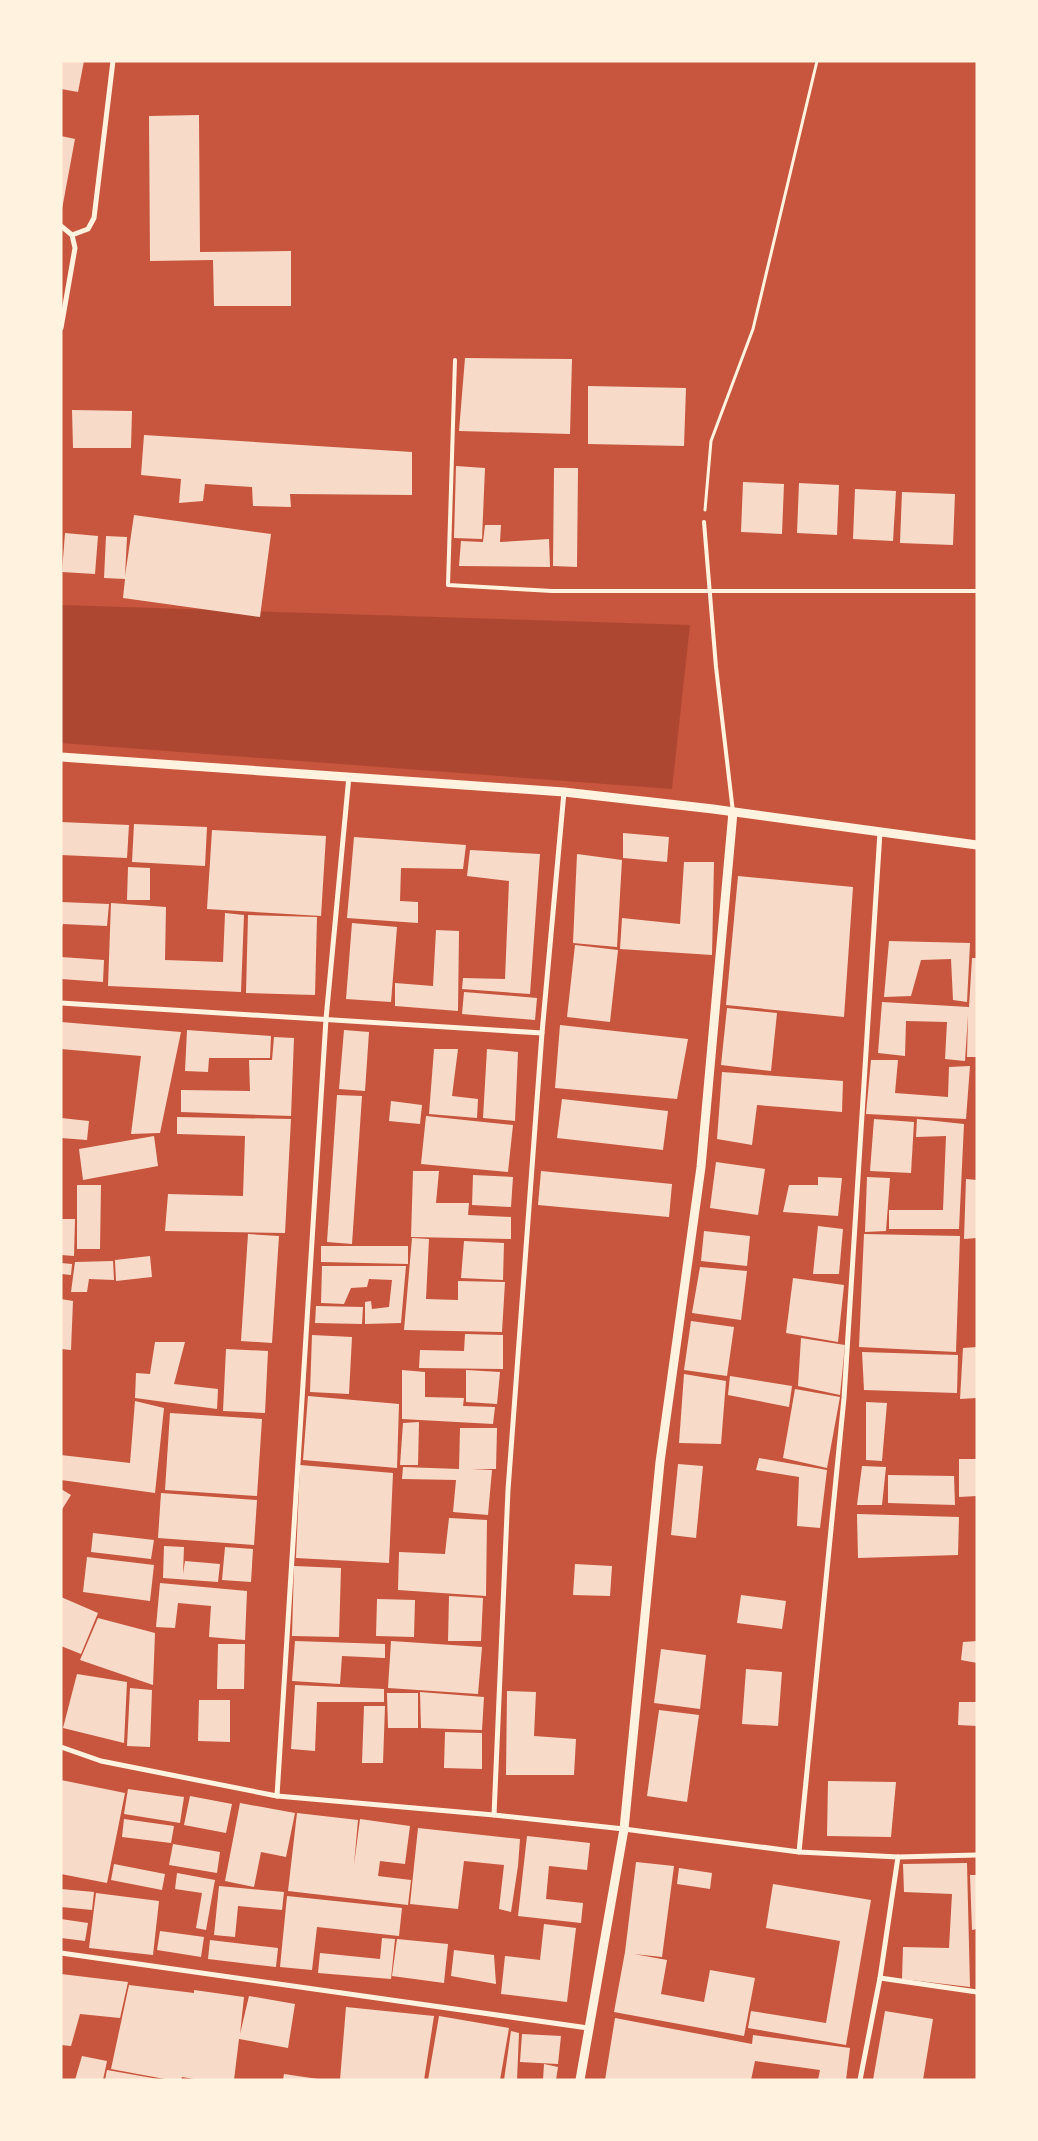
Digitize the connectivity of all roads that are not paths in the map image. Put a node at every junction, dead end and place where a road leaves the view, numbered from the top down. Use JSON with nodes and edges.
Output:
{"nodes":[{"id":1,"x":114,"y":61,"type":"edge"},
{"id":2,"x":61,"y":226,"type":"edge"},
{"id":3,"x":72,"y":235,"type":"junction"},
{"id":4,"x":61,"y":328,"type":"edge"},
{"id":5,"x":455,"y":360,"type":"dead end"},
{"id":6,"x":704,"y":522,"type":"road end"},
{"id":7,"x":977,"y":591,"type":"edge"},
{"id":8,"x":710,"y":592,"type":"junction"},
{"id":9,"x":61,"y":757,"type":"edge"},
{"id":10,"x":349,"y":776,"type":"junction"},
{"id":11,"x":564,"y":792,"type":"junction"},
{"id":12,"x":733,"y":812,"type":"junction"},
{"id":13,"x":880,"y":832,"type":"junction"},
{"id":14,"x":977,"y":845,"type":"edge"},
{"id":15,"x":61,"y":1003,"type":"edge"},
{"id":16,"x":326,"y":1020,"type":"junction"},
{"id":17,"x":542,"y":1033,"type":"junction"},
{"id":18,"x":61,"y":1747,"type":"edge"},
{"id":19,"x":277,"y":1796,"type":"junction"},
{"id":20,"x":494,"y":1815,"type":"junction"},
{"id":21,"x":624,"y":1829,"type":"junction"},
{"id":22,"x":799,"y":1852,"type":"junction"},
{"id":23,"x":977,"y":1855,"type":"edge"},
{"id":24,"x":898,"y":1857,"type":"junction"},
{"id":25,"x":61,"y":1953,"type":"edge"},
{"id":26,"x":880,"y":1978,"type":"junction"},
{"id":27,"x":977,"y":1992,"type":"edge"},
{"id":28,"x":588,"y":2028,"type":"junction"},
{"id":29,"x":580,"y":2080,"type":"edge"},
{"id":30,"x":860,"y":2080,"type":"edge"}],
"edges":[{"from":1,"to":3,"type":"street"},
{"from":2,"to":3,"type":"street"},
{"from":3,"to":4,"type":"street"},
{"from":5,"to":8,"type":"lane"},
{"from":6,"to":8,"type":"lane"},
{"from":7,"to":8,"type":"lane"},
{"from":8,"to":12,"type":"lane"},
{"from":9,"to":10,"type":"street"},
{"from":10,"to":11,"type":"street"},
{"from":10,"to":16,"type":"street"},
{"from":11,"to":12,"type":"street"},
{"from":11,"to":17,"type":"street"},
{"from":12,"to":13,"type":"street"},
{"from":12,"to":21,"type":"street"},
{"from":13,"to":14,"type":"street"},
{"from":13,"to":22,"type":"street"},
{"from":15,"to":16,"type":"street"},
{"from":16,"to":17,"type":"street"},
{"from":16,"to":19,"type":"street"},
{"from":17,"to":20,"type":"street"},
{"from":18,"to":19,"type":"street"},
{"from":19,"to":20,"type":"street"},
{"from":20,"to":21,"type":"street"},
{"from":21,"to":22,"type":"street"},
{"from":21,"to":28,"type":"street"},
{"from":22,"to":24,"type":"street"},
{"from":23,"to":24,"type":"street"},
{"from":24,"to":26,"type":"street"},
{"from":25,"to":28,"type":"street"},
{"from":26,"to":27,"type":"street"},
{"from":26,"to":30,"type":"street"},
{"from":28,"to":29,"type":"street"}]}
